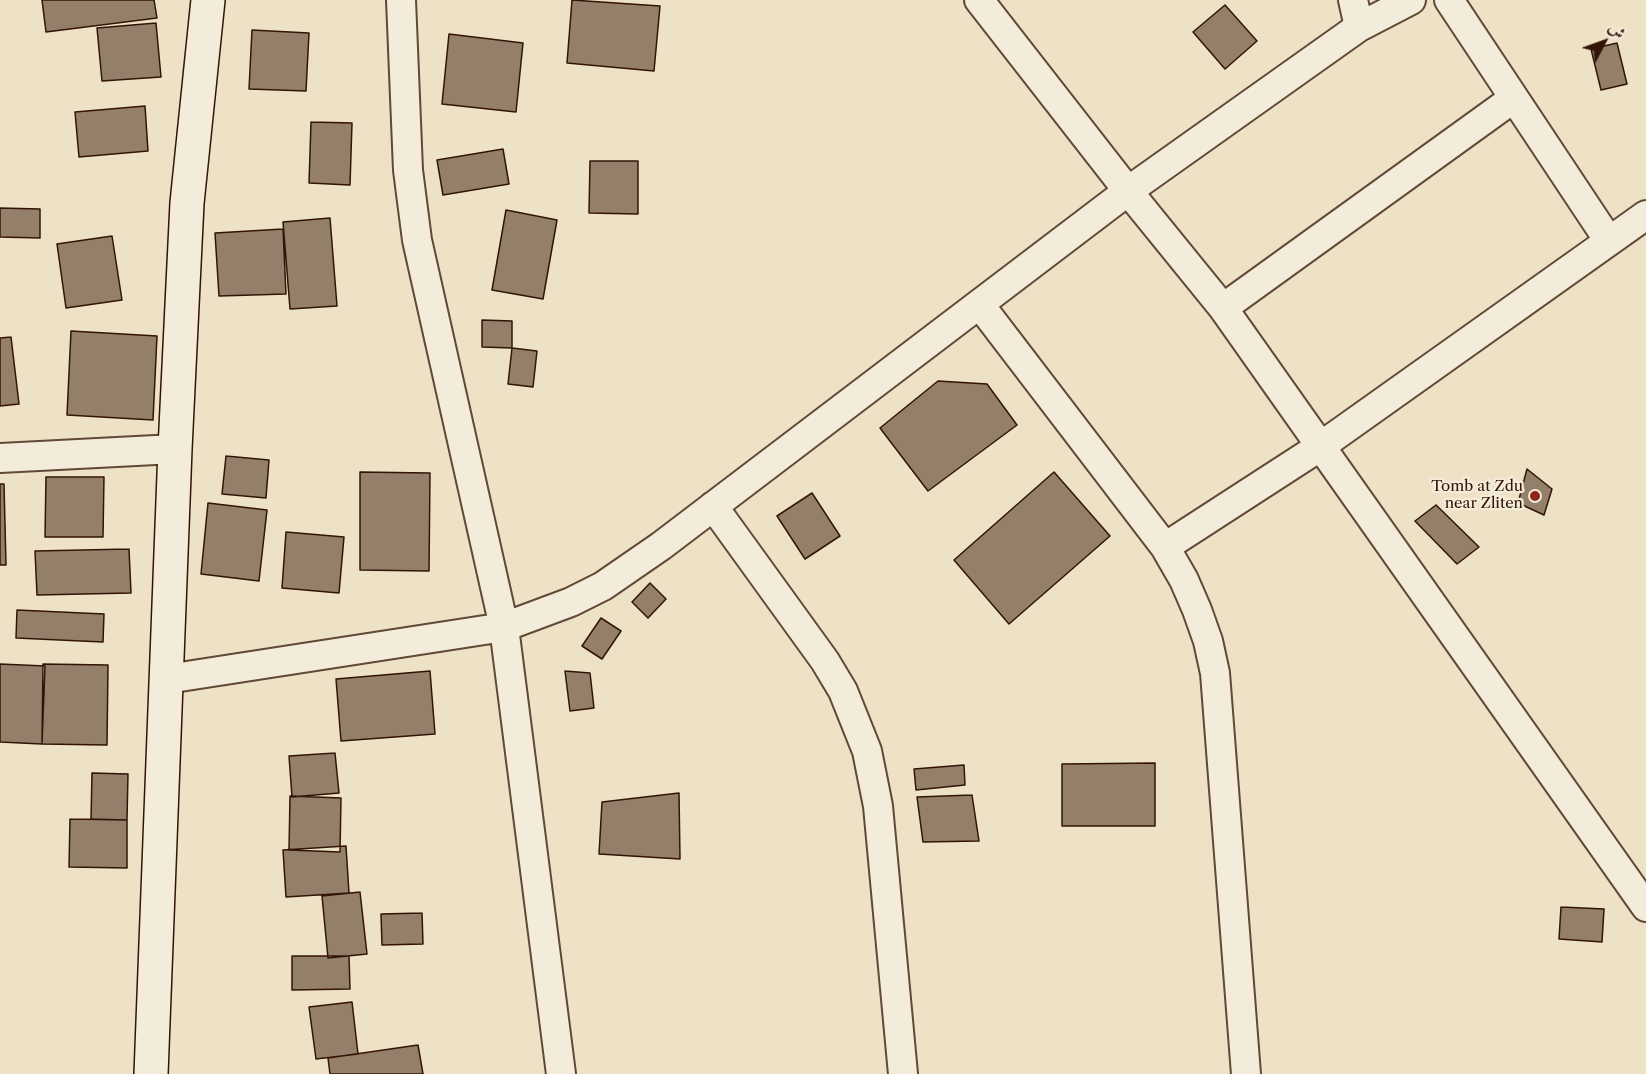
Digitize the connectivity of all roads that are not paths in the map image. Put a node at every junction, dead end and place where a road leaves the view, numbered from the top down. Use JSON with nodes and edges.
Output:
{"nodes":[{"id":1,"x":208,"y":0,"type":"edge"},
{"id":2,"x":401,"y":0,"type":"edge"},
{"id":3,"x":979,"y":0,"type":"edge"},
{"id":4,"x":1411,"y":0,"type":"edge"},
{"id":5,"x":1449,"y":0,"type":"edge"},
{"id":6,"x":1356,"y":14,"type":"edge"},
{"id":7,"x":1514,"y":98,"type":"junction"},
{"id":8,"x":1128,"y":191,"type":"junction"},
{"id":9,"x":1646,"y":215,"type":"edge"},
{"id":10,"x":1609,"y":241,"type":"junction"},
{"id":11,"x":980,"y":305,"type":"junction"},
{"id":12,"x":1223,"y":308,"type":"junction"},
{"id":13,"x":1321,"y":446,"type":"junction"},
{"id":14,"x":175,"y":449,"type":"junction"},
{"id":15,"x":0,"y":458,"type":"edge"},
{"id":16,"x":713,"y":506,"type":"junction"},
{"id":17,"x":1165,"y":547,"type":"junction"},
{"id":18,"x":504,"y":627,"type":"junction"},
{"id":19,"x":168,"y":679,"type":"junction"},
{"id":20,"x":1646,"y":907,"type":"edge"},
{"id":21,"x":151,"y":1074,"type":"edge"},
{"id":22,"x":561,"y":1074,"type":"edge"},
{"id":23,"x":903,"y":1074,"type":"edge"},
{"id":24,"x":1246,"y":1074,"type":"edge"}],
"edges":[{"from":1,"to":14,"type":"street"},
{"from":2,"to":18,"type":"street"},
{"from":3,"to":8,"type":"street"},
{"from":4,"to":6,"type":"street"},
{"from":5,"to":7,"type":"street"},
{"from":6,"to":8,"type":"street"},
{"from":7,"to":10,"type":"street"},
{"from":7,"to":12,"type":"street"},
{"from":8,"to":11,"type":"street"},
{"from":8,"to":12,"type":"street"},
{"from":9,"to":10,"type":"street"},
{"from":10,"to":13,"type":"street"},
{"from":11,"to":16,"type":"street"},
{"from":11,"to":17,"type":"street"},
{"from":12,"to":13,"type":"street"},
{"from":13,"to":17,"type":"street"},
{"from":13,"to":20,"type":"street"},
{"from":14,"to":15,"type":"street"},
{"from":14,"to":19,"type":"street"},
{"from":16,"to":18,"type":"street"},
{"from":16,"to":23,"type":"street"},
{"from":17,"to":24,"type":"street"},
{"from":18,"to":19,"type":"street"},
{"from":18,"to":22,"type":"street"},
{"from":19,"to":21,"type":"street"}]}
